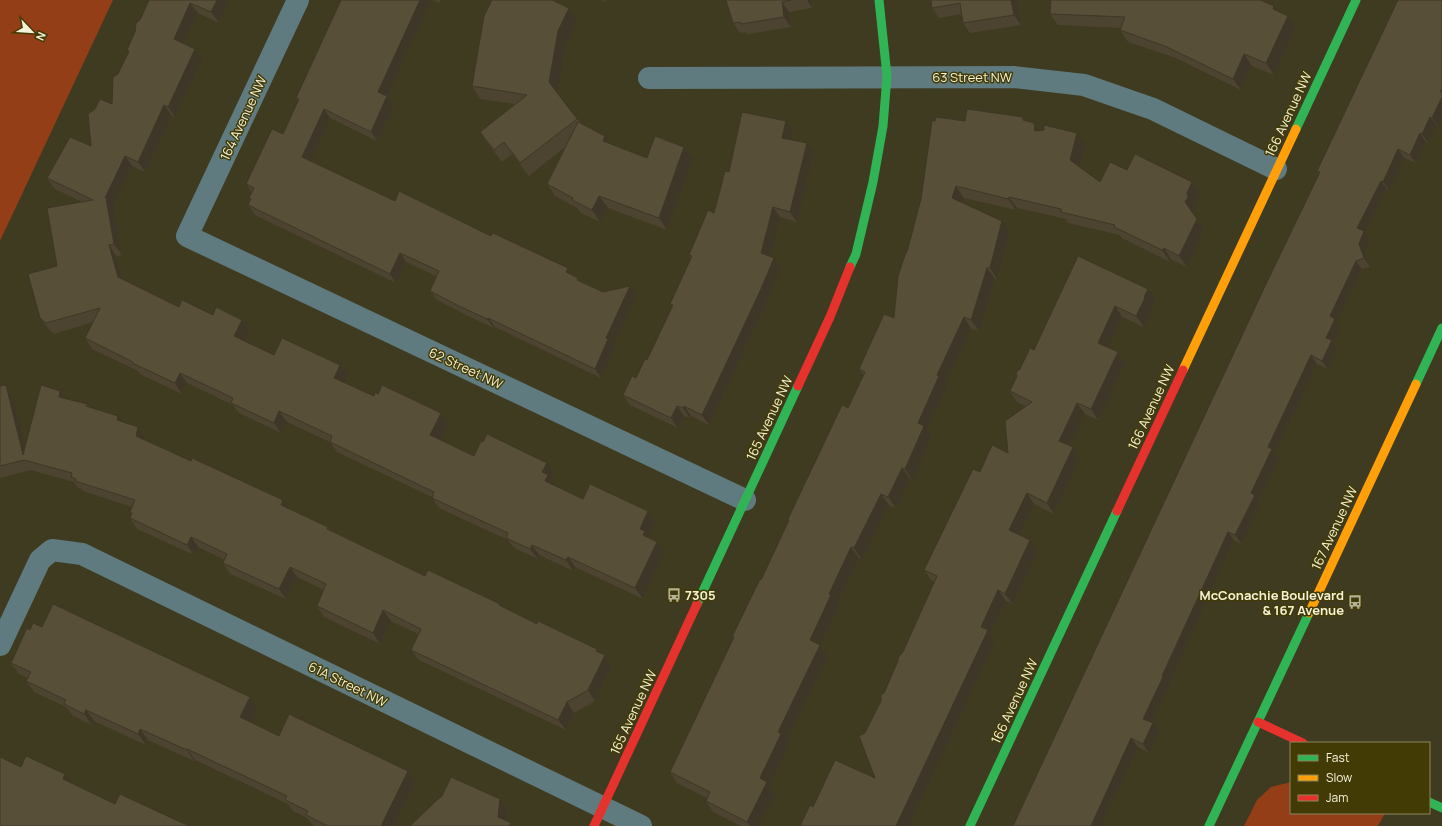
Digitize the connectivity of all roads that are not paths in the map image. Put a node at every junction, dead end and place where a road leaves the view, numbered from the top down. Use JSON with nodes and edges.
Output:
{"nodes":[{"id":1,"x":298,"y":0,"type":"edge"},
{"id":2,"x":879,"y":0,"type":"edge"},
{"id":3,"x":1356,"y":0,"type":"edge"},
{"id":4,"x":887,"y":76,"type":"junction"},
{"id":5,"x":649,"y":78,"type":"dead end"},
{"id":6,"x":1276,"y":169,"type":"junction"},
{"id":7,"x":187,"y":236,"type":"joint"},
{"id":8,"x":1442,"y":328,"type":"edge"},
{"id":9,"x":745,"y":500,"type":"junction"},
{"id":10,"x":0,"y":645,"type":"edge"},
{"id":11,"x":1258,"y":722,"type":"junction"},
{"id":12,"x":1301,"y":742,"type":"edge"},
{"id":13,"x":1430,"y":802,"type":"edge"},
{"id":14,"x":1442,"y":808,"type":"edge"},
{"id":15,"x":598,"y":817,"type":"edge"},
{"id":16,"x":641,"y":826,"type":"edge"},
{"id":17,"x":970,"y":826,"type":"edge"},
{"id":18,"x":1209,"y":826,"type":"edge"}],
"edges":[{"from":1,"to":7,"type":"street","name":"164 Avenue NW"},
{"from":2,"to":4,"type":"street","name":"165 Avenue NW"},
{"from":3,"to":6,"type":"street","name":"166 Avenue NW"},
{"from":4,"to":5,"type":"street","name":"63 Street NW"},
{"from":4,"to":6,"type":"street","name":"63 Street NW"},
{"from":4,"to":9,"type":"street","name":"165 Avenue NW"},
{"from":6,"to":17,"type":"street","name":"166 Avenue NW"},
{"from":7,"to":9,"type":"street","name":"62 Street NW"},
{"from":8,"to":11,"type":"street","name":"167 Avenue NW"},
{"from":9,"to":15,"type":"street","name":"165 Avenue NW"},
{"from":10,"to":15,"type":"street","name":"61A Street NW"},
{"from":11,"to":12,"type":"street"},
{"from":11,"to":18,"type":"street","name":"167 Avenue NW"},
{"from":13,"to":14,"type":"street"},
{"from":15,"to":16,"type":"street","name":"61A Street NW"}]}
